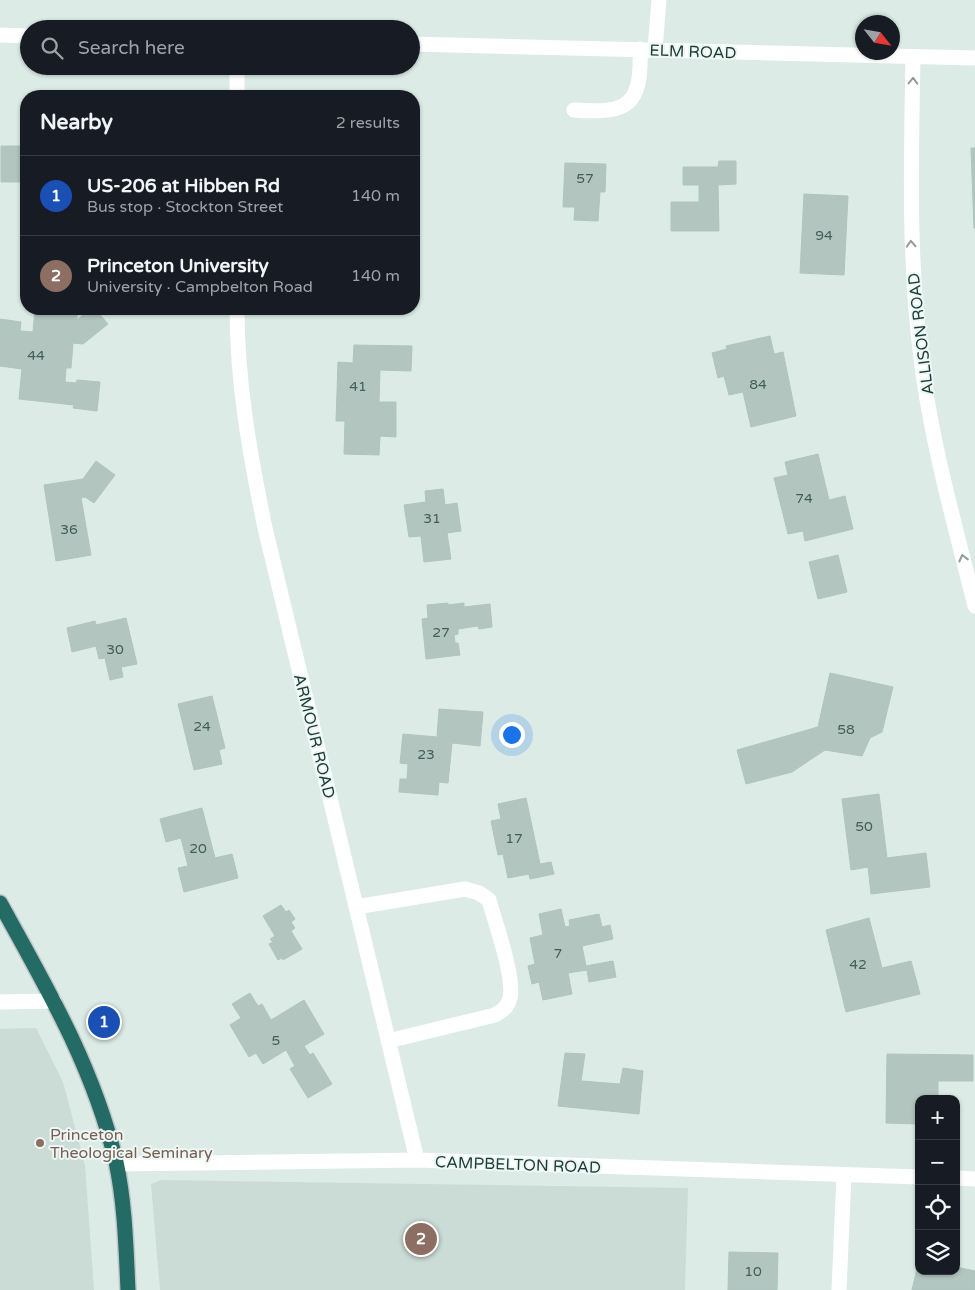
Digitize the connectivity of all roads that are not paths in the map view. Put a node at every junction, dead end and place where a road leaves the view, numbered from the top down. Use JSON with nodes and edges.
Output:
{"nodes":[{"id":1,"x":658,"y":0,"type":"edge"},
{"id":2,"x":0,"y":35,"type":"edge"},
{"id":3,"x":20,"y":36,"type":"edge"},
{"id":4,"x":420,"y":44,"type":"edge"},
{"id":5,"x":647,"y":49,"type":"junction"},
{"id":6,"x":913,"y":57,"type":"junction"},
{"id":7,"x":975,"y":58,"type":"edge"},
{"id":8,"x":237,"y":75,"type":"edge"},
{"id":9,"x":237,"y":90,"type":"edge"},
{"id":10,"x":574,"y":110,"type":"dead end"},
{"id":11,"x":237,"y":315,"type":"edge"},
{"id":12,"x":975,"y":606,"type":"edge"},
{"id":13,"x":0,"y":903,"type":"edge"},
{"id":14,"x":356,"y":907,"type":"junction"},
{"id":15,"x":54,"y":1001,"type":"junction"},
{"id":16,"x":0,"y":1002,"type":"edge"},
{"id":17,"x":388,"y":1040,"type":"junction"},
{"id":18,"x":417,"y":1160,"type":"junction"},
{"id":19,"x":116,"y":1164,"type":"junction"},
{"id":20,"x":844,"y":1175,"type":"junction"},
{"id":21,"x":915,"y":1177,"type":"edge"},
{"id":22,"x":960,"y":1178,"type":"edge"},
{"id":23,"x":975,"y":1179,"type":"edge"},
{"id":24,"x":128,"y":1290,"type":"edge"},
{"id":25,"x":839,"y":1290,"type":"edge"}],
"edges":[{"from":1,"to":5,"type":"street"},
{"from":2,"to":3,"type":"street"},
{"from":4,"to":5,"type":"street","name":"ELM ROAD"},
{"from":5,"to":6,"type":"street","name":"ELM ROAD"},
{"from":5,"to":10,"type":"street"},
{"from":6,"to":7,"type":"street","name":"ELM ROAD"},
{"from":12,"to":6,"type":"street","name":"ALLISON ROAD","one_way":true},
{"from":8,"to":9,"type":"street"},
{"from":11,"to":14,"type":"street","name":"ARMOUR ROAD"},
{"from":13,"to":15,"type":"highway"},
{"from":14,"to":17,"type":"street","name":"ARMOUR ROAD"},
{"from":14,"to":17,"type":"street"},
{"from":15,"to":16,"type":"street"},
{"from":15,"to":19,"type":"highway"},
{"from":17,"to":18,"type":"street","name":"ARMOUR ROAD"},
{"from":18,"to":19,"type":"street","name":"CAMPBELTON ROAD"},
{"from":18,"to":20,"type":"street","name":"CAMPBELTON ROAD"},
{"from":19,"to":24,"type":"highway"},
{"from":20,"to":21,"type":"street","name":"CAMPBELTON ROAD"},
{"from":20,"to":25,"type":"street"},
{"from":22,"to":23,"type":"street"}]}
